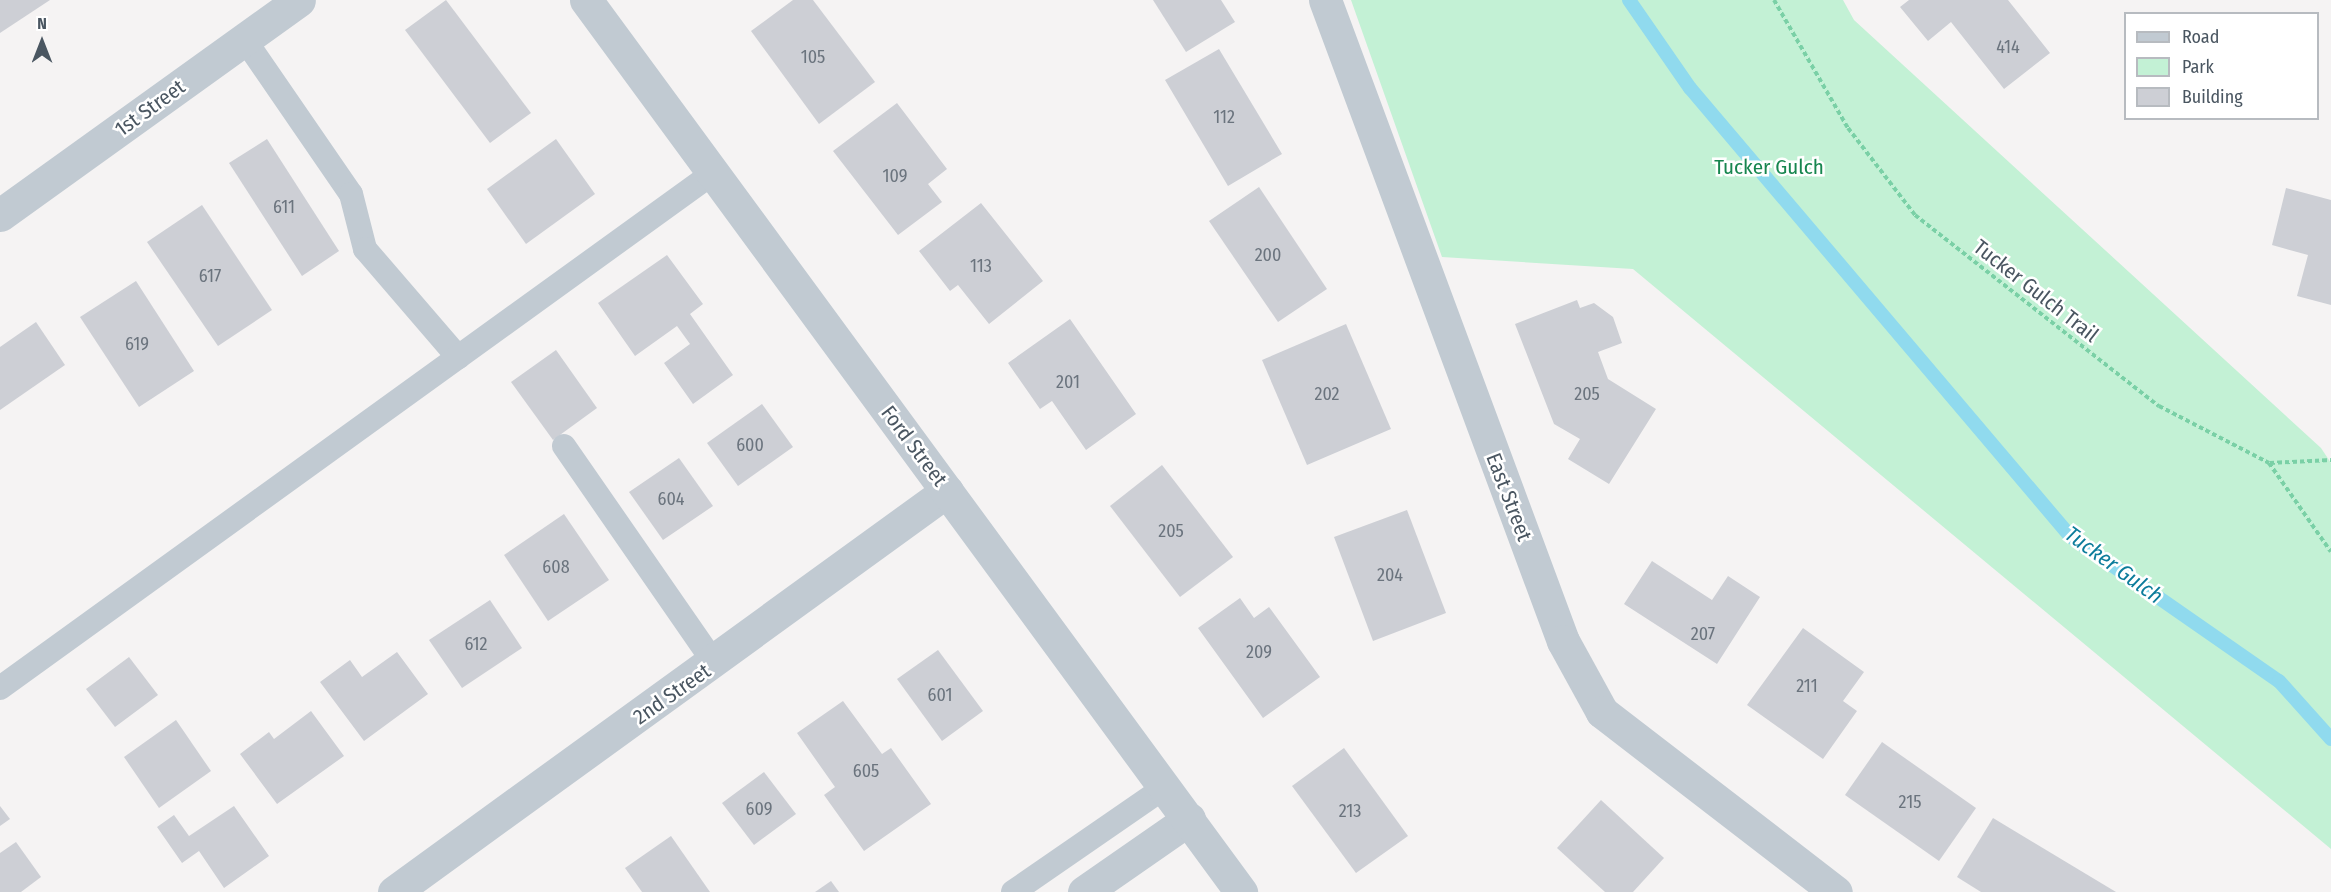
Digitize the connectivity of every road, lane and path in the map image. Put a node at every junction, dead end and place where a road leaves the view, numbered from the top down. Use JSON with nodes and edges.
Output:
{"nodes":[{"id":1,"x":299,"y":0,"type":"edge"},
{"id":2,"x":586,"y":0,"type":"edge"},
{"id":3,"x":1325,"y":0,"type":"edge"},
{"id":4,"x":1774,"y":0,"type":"edge"},
{"id":5,"x":245,"y":40,"type":"junction"},
{"id":6,"x":713,"y":173,"type":"junction"},
{"id":7,"x":0,"y":215,"type":"edge"},
{"id":8,"x":458,"y":357,"type":"junction"},
{"id":9,"x":564,"y":446,"type":"dead end"},
{"id":10,"x":2331,"y":460,"type":"edge"},
{"id":11,"x":2269,"y":463,"type":"junction"},
{"id":12,"x":947,"y":491,"type":"junction"},
{"id":13,"x":2331,"y":552,"type":"edge"},
{"id":14,"x":715,"y":664,"type":"junction"},
{"id":15,"x":0,"y":688,"type":"edge"},
{"id":16,"x":1166,"y":787,"type":"junction"},
{"id":17,"x":1189,"y":819,"type":"junction"},
{"id":18,"x":394,"y":892,"type":"edge"},
{"id":19,"x":1013,"y":892,"type":"edge"},
{"id":20,"x":1084,"y":892,"type":"edge"},
{"id":21,"x":1240,"y":892,"type":"edge"},
{"id":22,"x":1836,"y":892,"type":"edge"}],
"edges":[{"from":1,"to":5,"type":"street","name":"1st Street"},
{"from":2,"to":6,"type":"street","name":"Ford Street"},
{"from":3,"to":22,"type":"street","name":"East Street"},
{"from":4,"to":11,"type":"path","name":"Tucker Gulch Trail"},
{"from":5,"to":7,"type":"street","name":"1st Street"},
{"from":5,"to":8,"type":"lane"},
{"from":6,"to":8,"type":"lane"},
{"from":6,"to":12,"type":"street","name":"Ford Street"},
{"from":8,"to":15,"type":"lane"},
{"from":9,"to":14,"type":"lane"},
{"from":10,"to":11,"type":"path"},
{"from":11,"to":13,"type":"path","name":"Tucker Gulch Trail"},
{"from":12,"to":14,"type":"street","name":"2nd Street"},
{"from":12,"to":16,"type":"street","name":"Ford Street"},
{"from":14,"to":18,"type":"street","name":"2nd Street"},
{"from":16,"to":17,"type":"street","name":"Ford Street"},
{"from":16,"to":19,"type":"lane"},
{"from":17,"to":20,"type":"street"},
{"from":17,"to":21,"type":"street","name":"Ford Street"}]}
